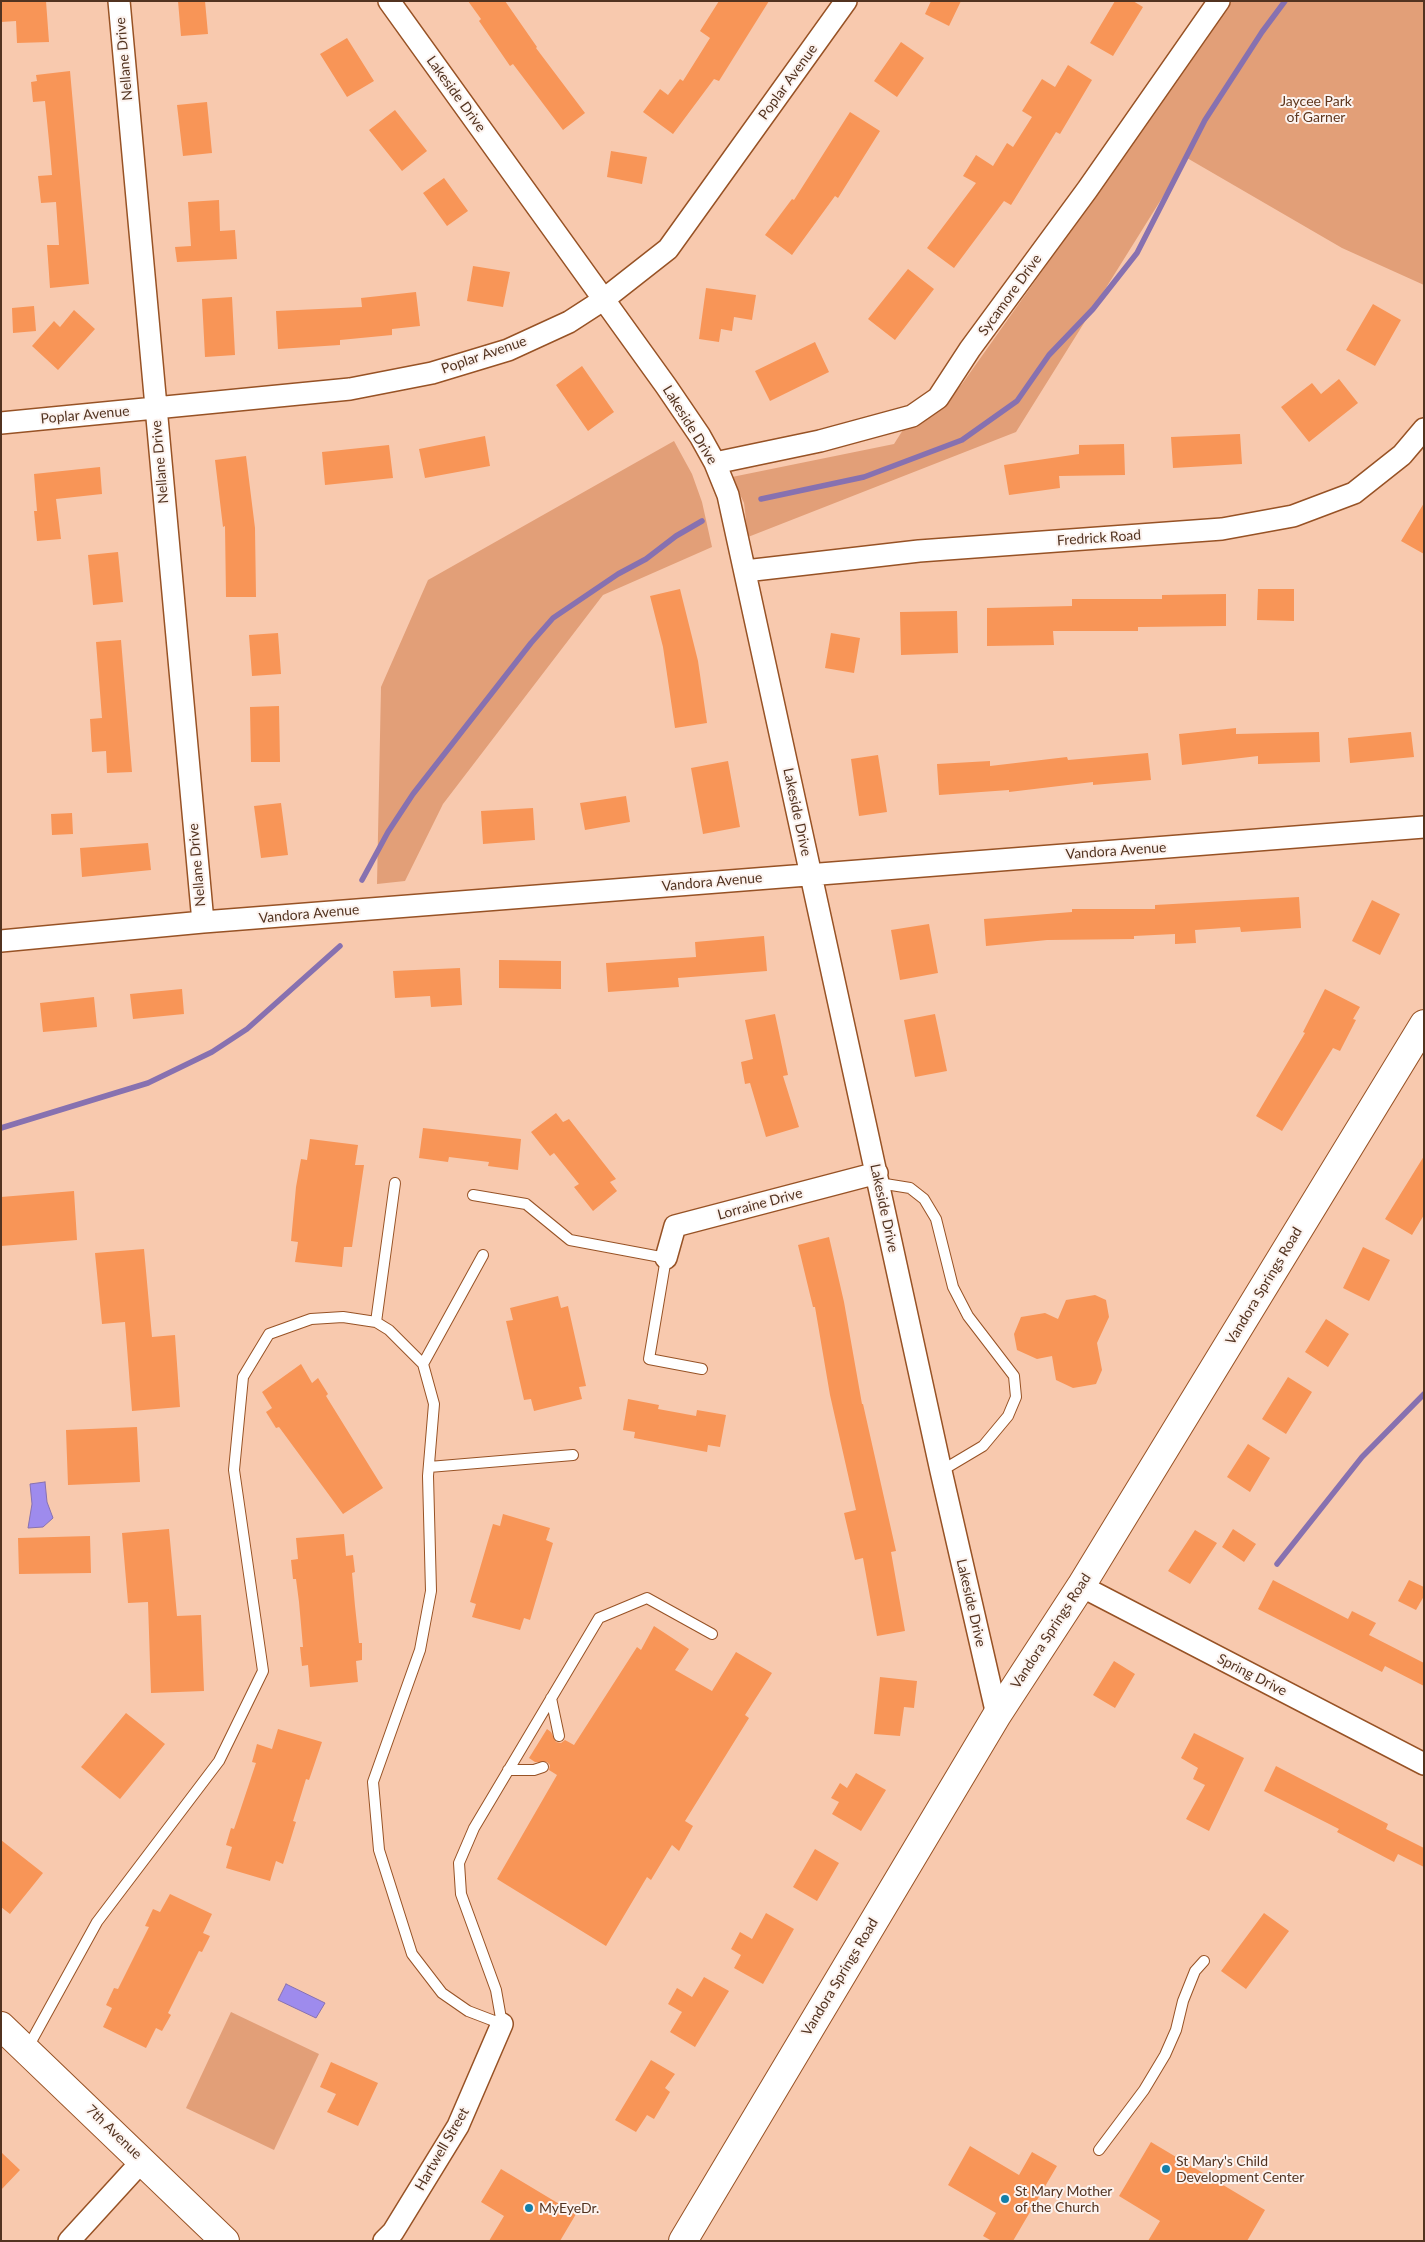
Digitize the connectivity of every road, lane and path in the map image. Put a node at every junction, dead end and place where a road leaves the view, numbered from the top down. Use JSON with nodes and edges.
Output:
{"nodes":[{"id":1,"x":119,"y":1,"type":"edge"},
{"id":2,"x":389,"y":1,"type":"edge"},
{"id":3,"x":846,"y":1,"type":"edge"},
{"id":4,"x":1219,"y":1,"type":"edge"},
{"id":5,"x":603,"y":300,"type":"junction"},
{"id":6,"x":155,"y":409,"type":"junction"},
{"id":7,"x":1,"y":423,"type":"edge"},
{"id":8,"x":1424,"y":429,"type":"edge"},
{"id":9,"x":715,"y":463,"type":"junction"},
{"id":10,"x":745,"y":571,"type":"junction"},
{"id":11,"x":1424,"y":828,"type":"edge"},
{"id":12,"x":811,"y":874,"type":"junction"},
{"id":13,"x":203,"y":922,"type":"junction"},
{"id":14,"x":1,"y":941,"type":"edge"},
{"id":15,"x":1424,"y":1024,"type":"edge"},
{"id":16,"x":878,"y":1178,"type":"junction"},
{"id":17,"x":395,"y":1183,"type":"dead end"},
{"id":18,"x":473,"y":1195,"type":"dead end"},
{"id":19,"x":483,"y":1255,"type":"dead end"},
{"id":20,"x":666,"y":1258,"type":"junction"},
{"id":21,"x":376,"y":1322,"type":"junction"},
{"id":22,"x":423,"y":1364,"type":"junction"},
{"id":23,"x":702,"y":1369,"type":"dead end"},
{"id":24,"x":573,"y":1455,"type":"dead end"},
{"id":25,"x":429,"y":1467,"type":"junction"},
{"id":26,"x":941,"y":1471,"type":"junction"},
{"id":27,"x":1080,"y":1586,"type":"junction"},
{"id":28,"x":712,"y":1634,"type":"dead end"},
{"id":29,"x":551,"y":1698,"type":"junction"},
{"id":30,"x":997,"y":1715,"type":"junction"},
{"id":31,"x":559,"y":1736,"type":"dead end"},
{"id":32,"x":1424,"y":1764,"type":"edge"},
{"id":33,"x":543,"y":1767,"type":"dead end"},
{"id":34,"x":508,"y":1770,"type":"junction"},
{"id":35,"x":1204,"y":1961,"type":"dead end"},
{"id":36,"x":502,"y":2024,"type":"junction"},
{"id":37,"x":1,"y":2026,"type":"edge"},
{"id":38,"x":27,"y":2049,"type":"junction"},
{"id":39,"x":1099,"y":2150,"type":"dead end"},
{"id":40,"x":143,"y":2160,"type":"junction"},
{"id":41,"x":69,"y":2241,"type":"edge"},
{"id":42,"x":226,"y":2241,"type":"edge"},
{"id":43,"x":384,"y":2241,"type":"edge"},
{"id":44,"x":683,"y":2241,"type":"edge"}],
"edges":[{"from":1,"to":6,"type":"street","name":"Nellane Drive"},
{"from":2,"to":5,"type":"street","name":"Lakeside Drive"},
{"from":3,"to":5,"type":"street","name":"Poplar Avenue"},
{"from":4,"to":9,"type":"street","name":"Sycamore Drive"},
{"from":5,"to":6,"type":"street","name":"Poplar Avenue"},
{"from":5,"to":9,"type":"street","name":"Lakeside Drive"},
{"from":6,"to":7,"type":"street","name":"Poplar Avenue"},
{"from":6,"to":13,"type":"street","name":"Nellane Drive"},
{"from":8,"to":10,"type":"street","name":"Fredrick Road"},
{"from":9,"to":10,"type":"street","name":"Lakeside Drive"},
{"from":10,"to":12,"type":"street","name":"Lakeside Drive"},
{"from":11,"to":12,"type":"street","name":"Vandora Avenue"},
{"from":12,"to":13,"type":"street","name":"Vandora Avenue"},
{"from":12,"to":16,"type":"street","name":"Lakeside Drive"},
{"from":13,"to":14,"type":"street","name":"Vandora Avenue"},
{"from":15,"to":27,"type":"street","name":"Vandora Springs Road"},
{"from":16,"to":20,"type":"street","name":"Lorraine Drive"},
{"from":16,"to":26,"type":"street","name":"Lakeside Drive"},
{"from":16,"to":26,"type":"lane"},
{"from":17,"to":21,"type":"lane"},
{"from":18,"to":20,"type":"lane"},
{"from":19,"to":22,"type":"lane"},
{"from":20,"to":23,"type":"lane"},
{"from":21,"to":22,"type":"lane"},
{"from":21,"to":38,"type":"lane"},
{"from":22,"to":25,"type":"lane"},
{"from":24,"to":25,"type":"lane"},
{"from":25,"to":36,"type":"lane"},
{"from":26,"to":30,"type":"street","name":"Lakeside Drive"},
{"from":27,"to":30,"type":"street","name":"Vandora Springs Road"},
{"from":27,"to":32,"type":"street","name":"Spring Drive"},
{"from":28,"to":29,"type":"lane"},
{"from":29,"to":31,"type":"lane"},
{"from":29,"to":34,"type":"lane"},
{"from":30,"to":44,"type":"street","name":"Vandora Springs Road"},
{"from":33,"to":34,"type":"lane"},
{"from":34,"to":36,"type":"lane"},
{"from":35,"to":39,"type":"lane"},
{"from":36,"to":43,"type":"street","name":"Hartwell Street"},
{"from":37,"to":38,"type":"street","name":"7th Avenue"},
{"from":38,"to":40,"type":"street","name":"7th Avenue"},
{"from":40,"to":41,"type":"street"},
{"from":40,"to":42,"type":"street","name":"7th Avenue"}]}
